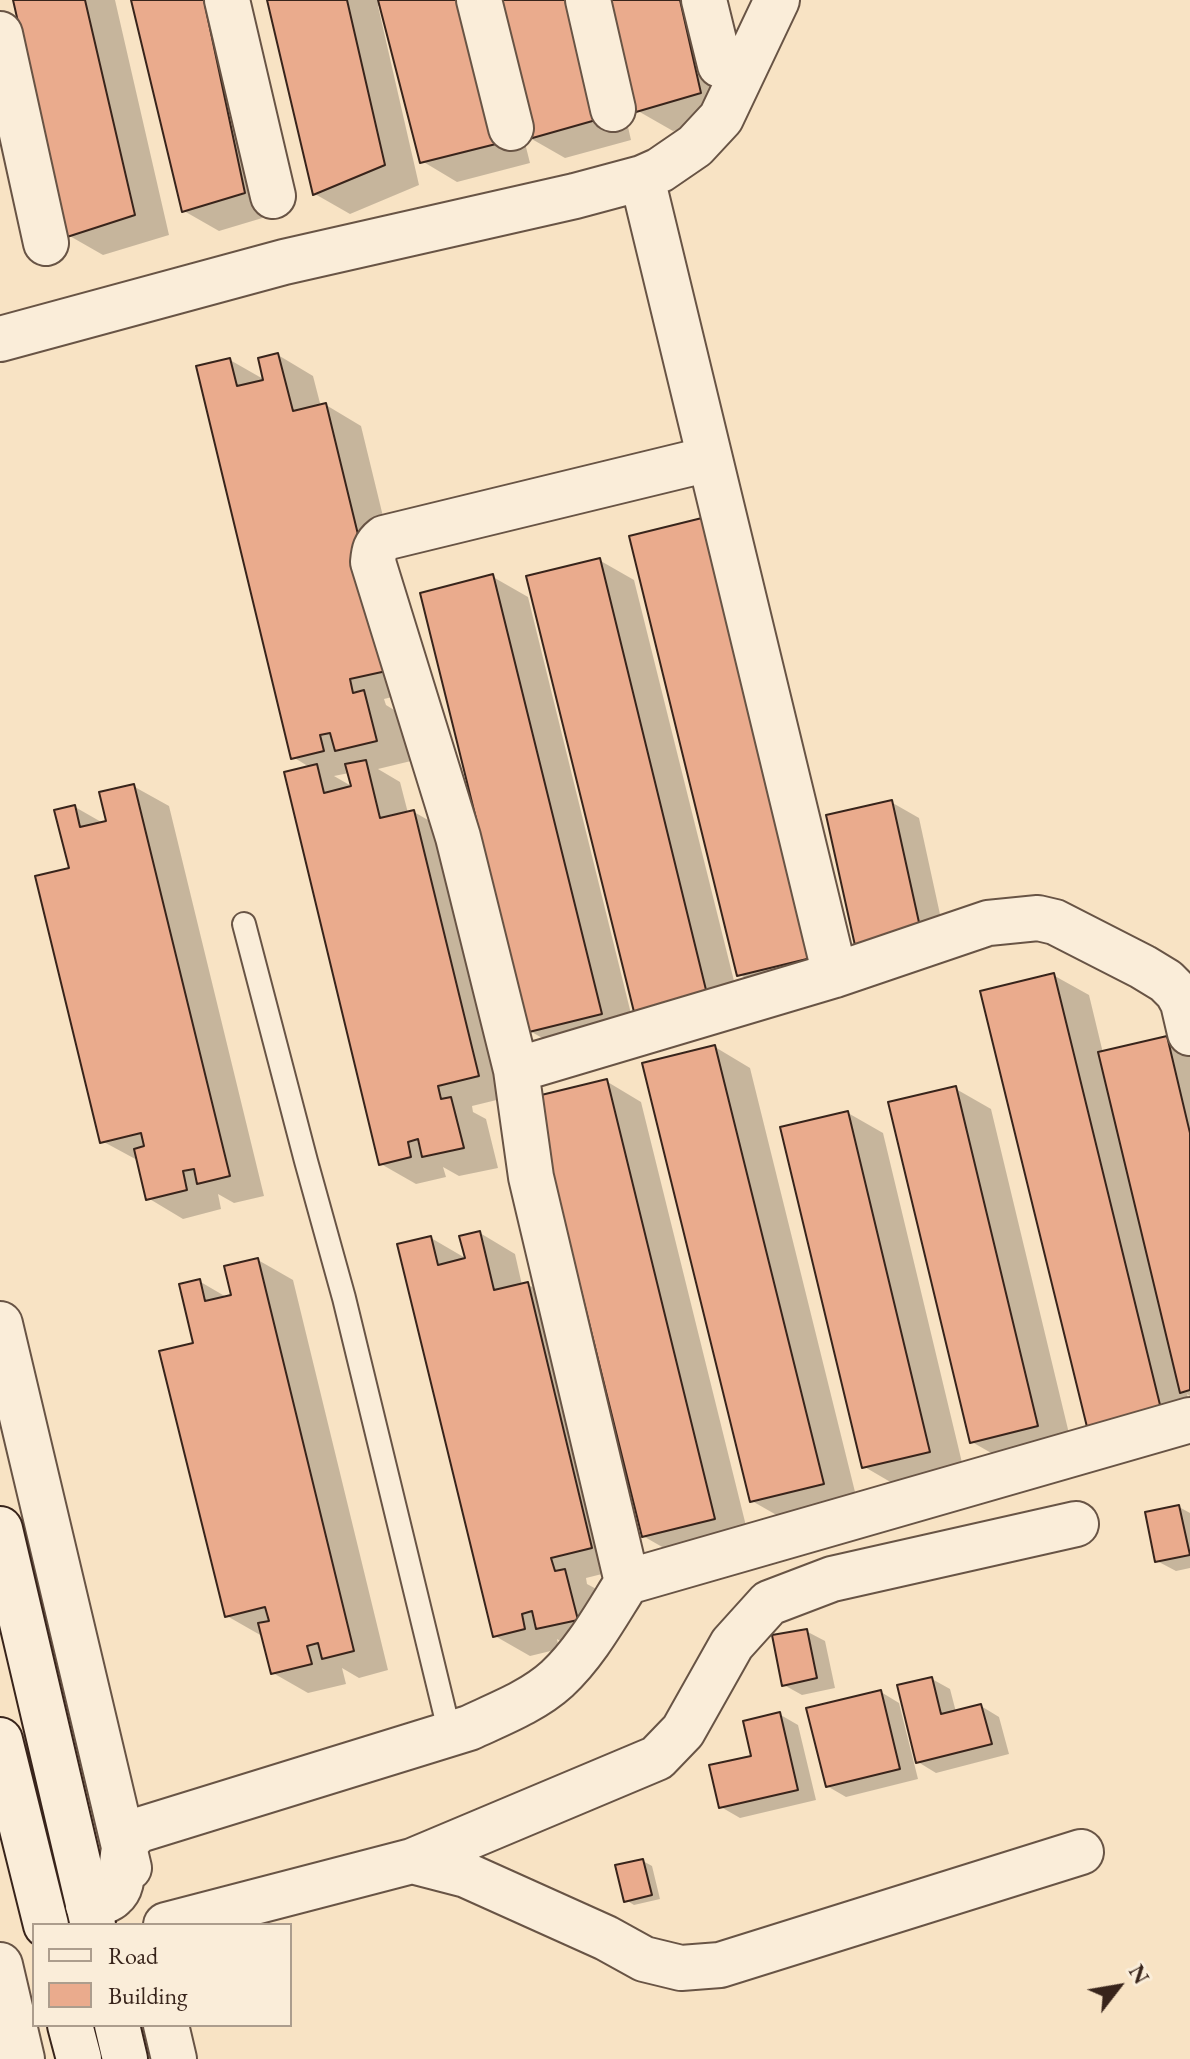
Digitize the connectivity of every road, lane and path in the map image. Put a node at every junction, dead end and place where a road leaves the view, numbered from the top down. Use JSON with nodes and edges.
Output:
{"nodes":[{"id":1,"x":227,"y":0,"type":"edge"},
{"id":2,"x":479,"y":0,"type":"edge"},
{"id":3,"x":588,"y":0,"type":"edge"},
{"id":4,"x":704,"y":0,"type":"edge"},
{"id":5,"x":777,"y":0,"type":"edge"},
{"id":6,"x":0,"y":34,"type":"edge"},
{"id":7,"x":720,"y":65,"type":"dead end"},
{"id":8,"x":613,"y":109,"type":"dead end"},
{"id":9,"x":511,"y":128,"type":"dead end"},
{"id":10,"x":642,"y":178,"type":"junction"},
{"id":11,"x":273,"y":196,"type":"dead end"},
{"id":12,"x":46,"y":243,"type":"dead end"},
{"id":13,"x":0,"y":339,"type":"edge"},
{"id":14,"x":709,"y":459,"type":"junction"},
{"id":15,"x":244,"y":924,"type":"dead end"},
{"id":16,"x":835,"y":975,"type":"junction"},
{"id":17,"x":1190,"y":1033,"type":"edge"},
{"id":18,"x":516,"y":1070,"type":"junction"},
{"id":19,"x":0,"y":1324,"type":"edge"},
{"id":20,"x":1190,"y":1420,"type":"edge"},
{"id":21,"x":1076,"y":1524,"type":"dead end"},
{"id":22,"x":0,"y":1529,"type":"edge"},
{"id":23,"x":627,"y":1582,"type":"junction"},
{"id":24,"x":450,"y":1734,"type":"junction"},
{"id":25,"x":0,"y":1740,"type":"edge"},
{"id":26,"x":124,"y":1847,"type":"junction"},
{"id":27,"x":1081,"y":1852,"type":"dead end"},
{"id":28,"x":412,"y":1861,"type":"junction"},
{"id":29,"x":91,"y":1915,"type":"edge"},
{"id":30,"x":46,"y":1923,"type":"edge"},
{"id":31,"x":142,"y":1923,"type":"edge"},
{"id":32,"x":174,"y":1923,"type":"edge"},
{"id":33,"x":0,"y":1965,"type":"edge"},
{"id":34,"x":71,"y":2027,"type":"edge"},
{"id":35,"x":117,"y":2027,"type":"edge"},
{"id":36,"x":166,"y":2027,"type":"edge"},
{"id":37,"x":22,"y":2059,"type":"edge"},
{"id":38,"x":79,"y":2059,"type":"edge"},
{"id":39,"x":125,"y":2059,"type":"edge"},
{"id":40,"x":174,"y":2059,"type":"edge"}],
"edges":[{"from":1,"to":11,"type":"street"},
{"from":2,"to":9,"type":"street"},
{"from":3,"to":8,"type":"street"},
{"from":4,"to":7,"type":"street"},
{"from":5,"to":10,"type":"street"},
{"from":6,"to":12,"type":"street"},
{"from":10,"to":13,"type":"street"},
{"from":10,"to":14,"type":"street"},
{"from":14,"to":16,"type":"street"},
{"from":14,"to":18,"type":"street"},
{"from":15,"to":24,"type":"lane"},
{"from":16,"to":17,"type":"street"},
{"from":16,"to":18,"type":"street"},
{"from":18,"to":23,"type":"street"},
{"from":19,"to":26,"type":"street"},
{"from":20,"to":23,"type":"street"},
{"from":21,"to":28,"type":"street"},
{"from":22,"to":29,"type":"street"},
{"from":23,"to":24,"type":"street"},
{"from":24,"to":26,"type":"street"},
{"from":25,"to":30,"type":"street"},
{"from":26,"to":29,"type":"street"},
{"from":26,"to":31,"type":"street"},
{"from":27,"to":28,"type":"street"},
{"from":28,"to":32,"type":"street"},
{"from":33,"to":37,"type":"street"},
{"from":34,"to":38,"type":"street"},
{"from":35,"to":39,"type":"street"},
{"from":36,"to":40,"type":"street"}]}
